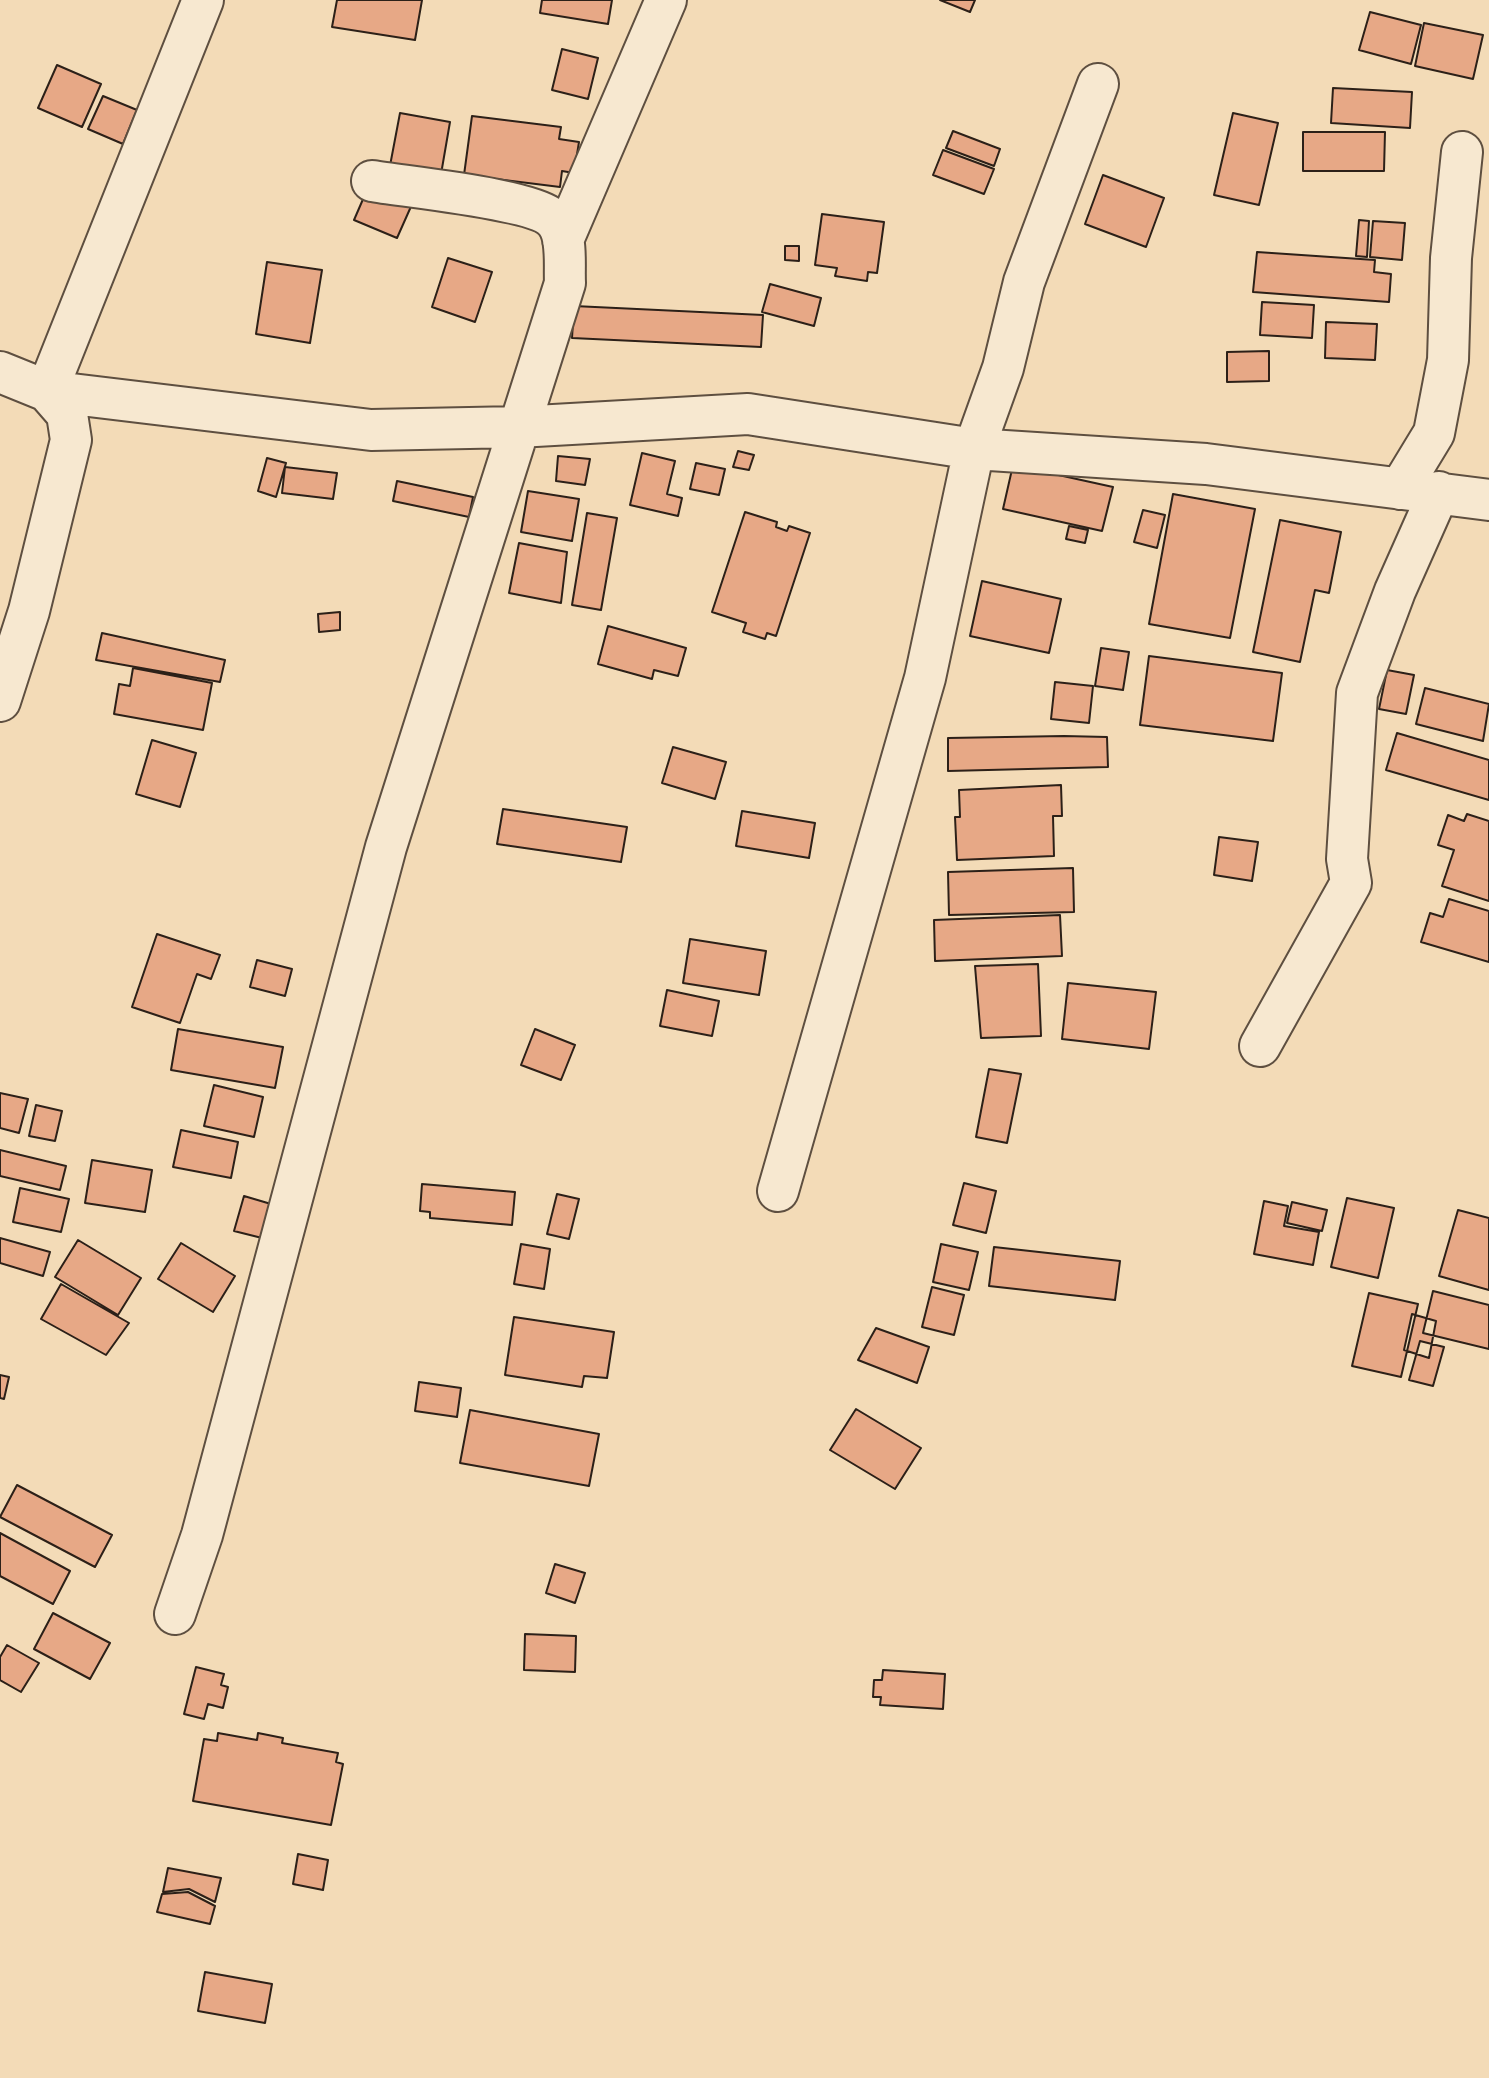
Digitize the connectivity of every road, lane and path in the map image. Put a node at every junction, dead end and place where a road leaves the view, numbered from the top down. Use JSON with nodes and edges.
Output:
{"nodes":[{"id":1,"x":203,"y":0,"type":"edge"},
{"id":2,"x":666,"y":0,"type":"edge"},
{"id":3,"x":1098,"y":84,"type":"dead end"},
{"id":4,"x":1462,"y":152,"type":"dead end"},
{"id":5,"x":372,"y":181,"type":"dead end"},
{"id":6,"x":563,"y":240,"type":"junction"},
{"id":7,"x":0,"y":372,"type":"edge"},
{"id":8,"x":47,"y":391,"type":"junction"},
{"id":9,"x":518,"y":427,"type":"junction"},
{"id":10,"x":974,"y":449,"type":"junction"},
{"id":11,"x":1400,"y":489,"type":"junction"},
{"id":12,"x":1439,"y":492,"type":"junction"},
{"id":13,"x":1489,"y":500,"type":"edge"},
{"id":14,"x":0,"y":701,"type":"edge"},
{"id":15,"x":1260,"y":1046,"type":"dead end"},
{"id":16,"x":778,"y":1191,"type":"dead end"},
{"id":17,"x":175,"y":1614,"type":"dead end"}],
"edges":[{"from":1,"to":8,"type":"street"},
{"from":2,"to":6,"type":"street"},
{"from":3,"to":10,"type":"street"},
{"from":4,"to":11,"type":"street"},
{"from":5,"to":6,"type":"street"},
{"from":6,"to":9,"type":"street"},
{"from":7,"to":8,"type":"street"},
{"from":8,"to":9,"type":"street"},
{"from":8,"to":14,"type":"street"},
{"from":9,"to":10,"type":"street"},
{"from":9,"to":17,"type":"street"},
{"from":10,"to":11,"type":"street"},
{"from":10,"to":16,"type":"street"},
{"from":11,"to":12,"type":"street"},
{"from":12,"to":13,"type":"street"},
{"from":12,"to":15,"type":"street"}]}
